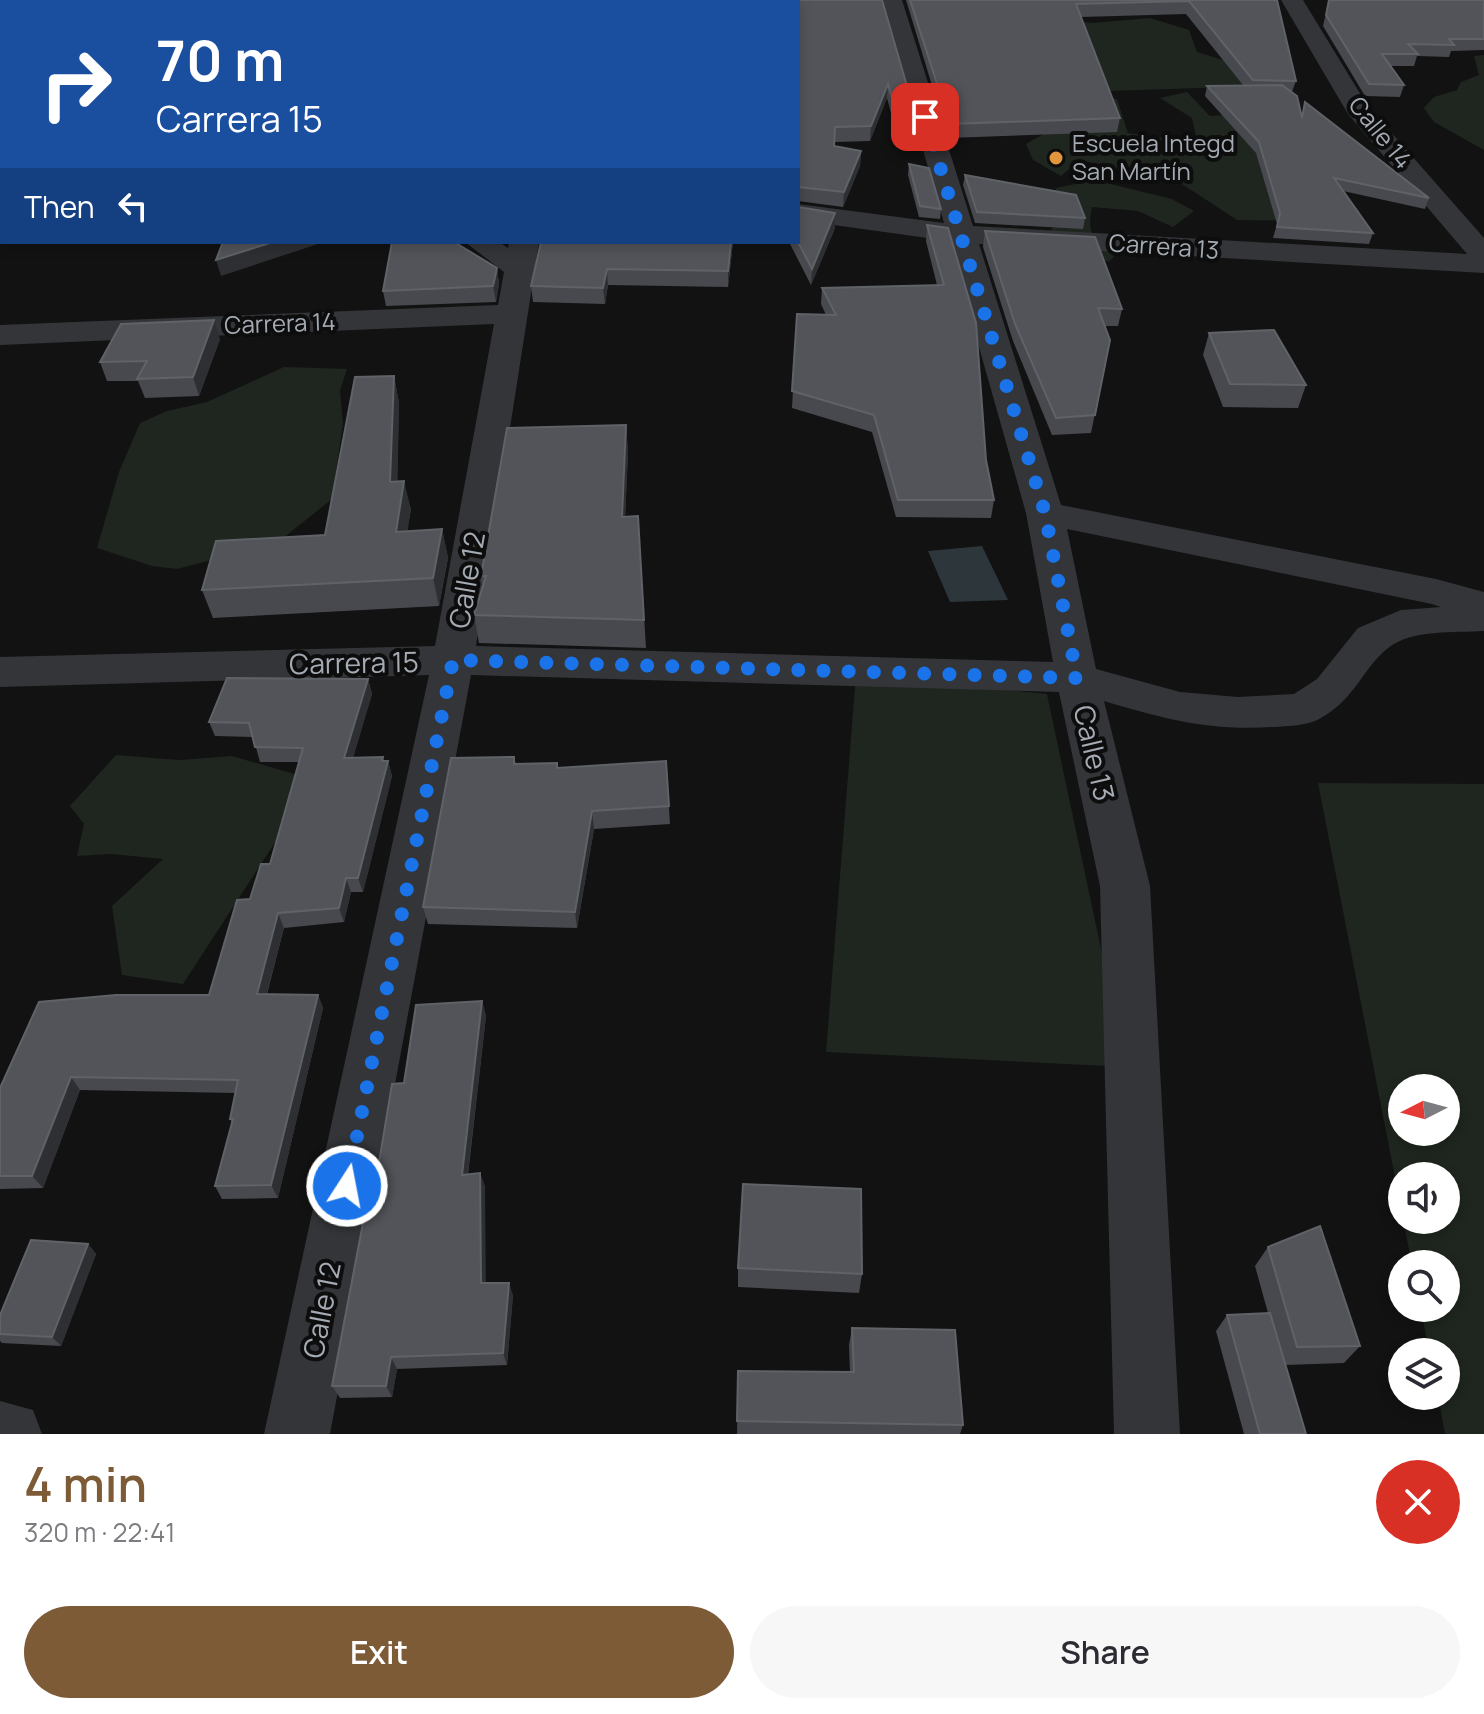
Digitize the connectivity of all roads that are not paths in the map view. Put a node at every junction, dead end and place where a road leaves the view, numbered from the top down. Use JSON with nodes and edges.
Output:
{"nodes":[{"id":1,"x":891,"y":0,"type":"edge"},
{"id":2,"x":1292,"y":0,"type":"edge"},
{"id":3,"x":800,"y":212,"type":"edge"},
{"id":4,"x":959,"y":234,"type":"junction"},
{"id":5,"x":482,"y":244,"type":"edge"},
{"id":6,"x":1484,"y":256,"type":"edge"},
{"id":7,"x":1484,"y":264,"type":"edge"},
{"id":8,"x":518,"y":275,"type":"edge"},
{"id":9,"x":0,"y":335,"type":"edge"},
{"id":10,"x":1045,"y":513,"type":"junction"},
{"id":11,"x":1484,"y":606,"type":"edge"},
{"id":12,"x":1484,"y":617,"type":"edge"},
{"id":13,"x":453,"y":660,"type":"junction"},
{"id":14,"x":0,"y":672,"type":"edge"},
{"id":15,"x":1077,"y":678,"type":"junction"},
{"id":16,"x":0,"y":1434,"type":"edge"},
{"id":17,"x":9,"y":1434,"type":"edge"},
{"id":18,"x":297,"y":1434,"type":"edge"},
{"id":19,"x":1147,"y":1434,"type":"edge"}],
"edges":[{"from":1,"to":4,"type":"street","name":"Calle 13"},
{"from":2,"to":6,"type":"street","name":"Calle 14"},
{"from":3,"to":4,"type":"street","name":"Carrera 13"},
{"from":4,"to":7,"type":"street","name":"Carrera 13"},
{"from":4,"to":10,"type":"street","name":"Calle 13"},
{"from":5,"to":8,"type":"street"},
{"from":8,"to":9,"type":"street","name":"Carrera 14"},
{"from":8,"to":13,"type":"street","name":"Calle 12"},
{"from":10,"to":11,"type":"street"},
{"from":10,"to":15,"type":"street","name":"Calle 13"},
{"from":12,"to":15,"type":"street","name":"Carrera 15"},
{"from":13,"to":14,"type":"street","name":"Carrera 15"},
{"from":13,"to":15,"type":"street","name":"Carrera 15"},
{"from":13,"to":18,"type":"street","name":"Calle 12"},
{"from":15,"to":19,"type":"street","name":"Calle 13"},
{"from":16,"to":17,"type":"street"}]}
